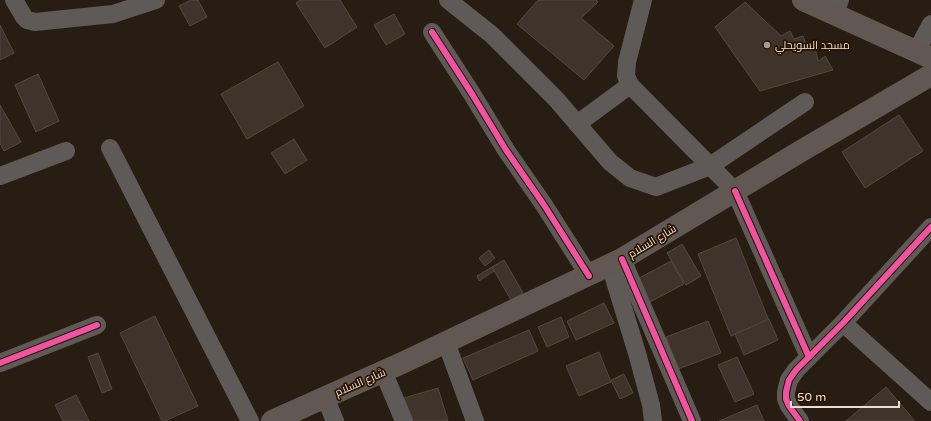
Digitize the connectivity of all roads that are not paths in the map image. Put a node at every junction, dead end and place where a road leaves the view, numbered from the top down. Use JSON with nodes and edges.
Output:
{"nodes":[{"id":1,"x":14,"y":0,"type":"edge"},
{"id":2,"x":156,"y":0,"type":"edge"},
{"id":3,"x":448,"y":0,"type":"edge"},
{"id":4,"x":643,"y":0,"type":"edge"},
{"id":5,"x":803,"y":0,"type":"edge"},
{"id":6,"x":837,"y":7,"type":"edge"},
{"id":7,"x":931,"y":24,"type":"edge"},
{"id":8,"x":432,"y":32,"type":"dead end"},
{"id":9,"x":923,"y":55,"type":"edge"},
{"id":10,"x":931,"y":75,"type":"edge"},
{"id":11,"x":630,"y":85,"type":"junction"},
{"id":12,"x":805,"y":102,"type":"dead end"},
{"id":13,"x":577,"y":124,"type":"junction"},
{"id":14,"x":110,"y":148,"type":"dead end"},
{"id":15,"x":66,"y":151,"type":"dead end"},
{"id":16,"x":710,"y":166,"type":"junction"},
{"id":17,"x":0,"y":176,"type":"edge"},
{"id":18,"x":735,"y":191,"type":"junction"},
{"id":19,"x":931,"y":227,"type":"edge"},
{"id":20,"x":616,"y":262,"type":"junction"},
{"id":21,"x":589,"y":276,"type":"junction"},
{"id":22,"x":843,"y":322,"type":"junction"},
{"id":23,"x":96,"y":325,"type":"dead end"},
{"id":24,"x":446,"y":342,"type":"junction"},
{"id":25,"x":808,"y":357,"type":"junction"},
{"id":26,"x":0,"y":363,"type":"edge"},
{"id":27,"x":383,"y":371,"type":"junction"},
{"id":28,"x":325,"y":397,"type":"junction"},
{"id":29,"x":931,"y":402,"type":"edge"},
{"id":30,"x":250,"y":421,"type":"edge"},
{"id":31,"x":272,"y":421,"type":"edge"},
{"id":32,"x":335,"y":421,"type":"edge"},
{"id":33,"x":404,"y":421,"type":"edge"},
{"id":34,"x":475,"y":421,"type":"edge"},
{"id":35,"x":653,"y":421,"type":"edge"},
{"id":36,"x":692,"y":421,"type":"edge"},
{"id":37,"x":800,"y":421,"type":"edge"}],
"edges":[{"from":1,"to":2,"type":"street"},
{"from":3,"to":13,"type":"street"},
{"from":4,"to":11,"type":"street"},
{"from":5,"to":6,"type":"main road"},
{"from":6,"to":9,"type":"main road"},
{"from":7,"to":9,"type":"street"},
{"from":8,"to":21,"type":"street"},
{"from":10,"to":18,"type":"main road","name":"شارع السلام"},
{"from":11,"to":13,"type":"street"},
{"from":11,"to":16,"type":"street"},
{"from":12,"to":16,"type":"street"},
{"from":13,"to":16,"type":"street"},
{"from":14,"to":30,"type":"street"},
{"from":15,"to":17,"type":"street"},
{"from":16,"to":18,"type":"street"},
{"from":18,"to":20,"type":"main road","name":"شارع السلام"},
{"from":18,"to":25,"type":"street"},
{"from":19,"to":22,"type":"street"},
{"from":20,"to":21,"type":"main road","name":"شارع السلام"},
{"from":20,"to":35,"type":"street"},
{"from":20,"to":36,"type":"street"},
{"from":21,"to":24,"type":"main road","name":"شارع السلام"},
{"from":22,"to":25,"type":"street"},
{"from":22,"to":29,"type":"street"},
{"from":23,"to":26,"type":"street"},
{"from":24,"to":27,"type":"main road","name":"شارع السلام"},
{"from":24,"to":34,"type":"street"},
{"from":25,"to":37,"type":"street"},
{"from":27,"to":28,"type":"main road","name":"شارع السلام"},
{"from":27,"to":33,"type":"street"},
{"from":28,"to":31,"type":"main road","name":"شارع السلام"},
{"from":28,"to":32,"type":"street"}]}
